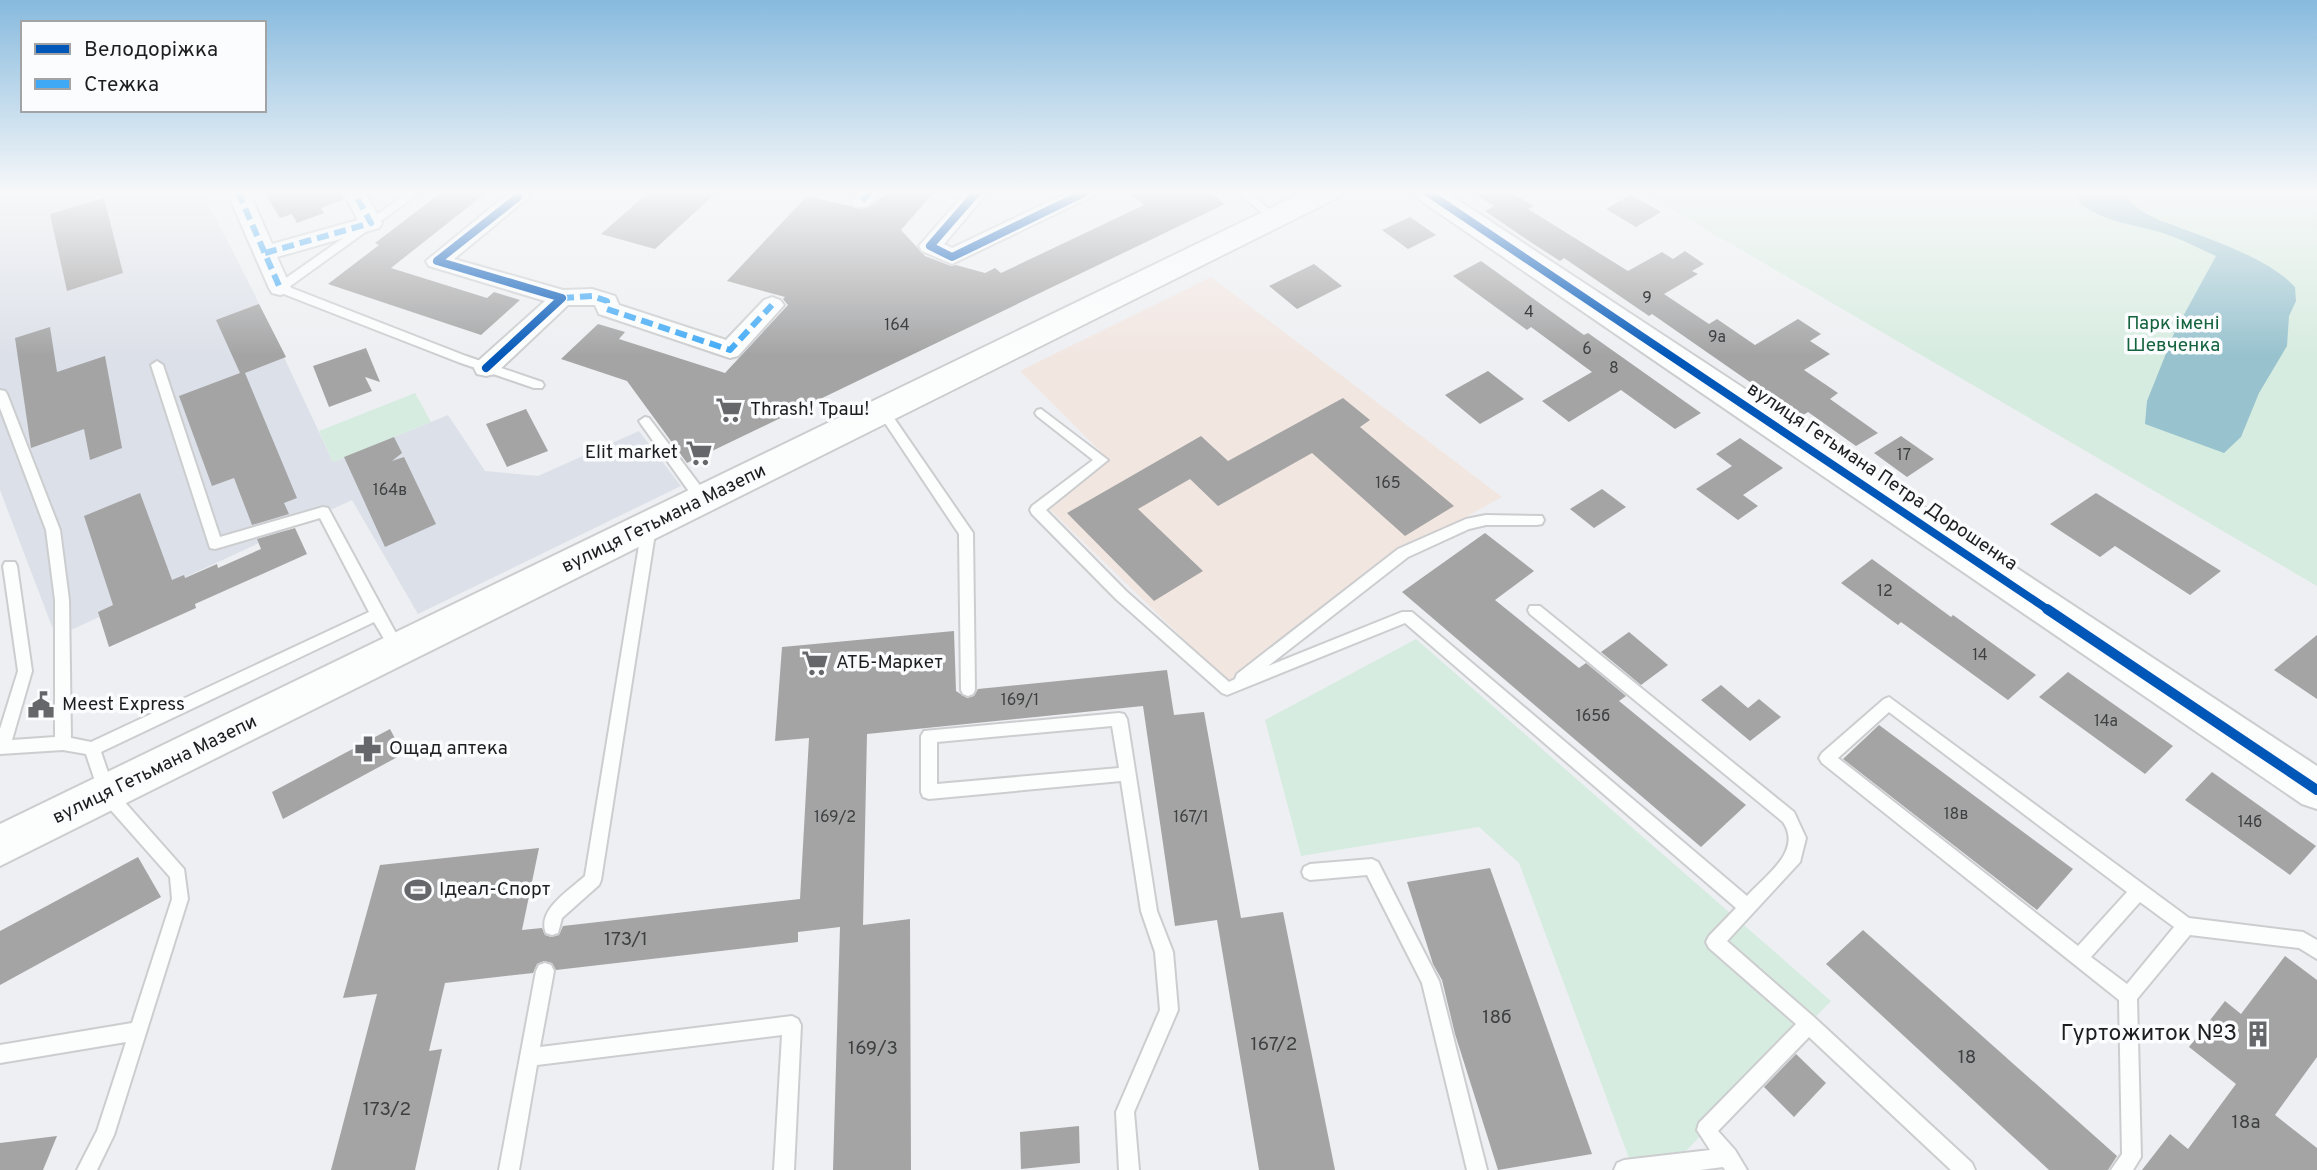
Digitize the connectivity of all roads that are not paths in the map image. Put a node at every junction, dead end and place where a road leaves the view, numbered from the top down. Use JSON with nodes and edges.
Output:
{"nodes":[{"id":1,"x":262,"y":247,"type":"edge"},
{"id":2,"x":288,"y":247,"type":"edge"},
{"id":3,"x":338,"y":247,"type":"edge"},
{"id":4,"x":456,"y":247,"type":"edge"},
{"id":5,"x":931,"y":247,"type":"edge"},
{"id":6,"x":973,"y":247,"type":"edge"},
{"id":7,"x":1216,"y":247,"type":"edge"},
{"id":8,"x":1508,"y":247,"type":"edge"},
{"id":9,"x":265,"y":253,"type":"junction"},
{"id":10,"x":280,"y":288,"type":"junction"},
{"id":11,"x":562,"y":298,"type":"junction"},
{"id":12,"x":772,"y":305,"type":"dead end"},
{"id":13,"x":157,"y":365,"type":"dead end"},
{"id":14,"x":485,"y":368,"type":"junction"},
{"id":15,"x":538,"y":385,"type":"dead end"},
{"id":16,"x":1,"y":394,"type":"edge"},
{"id":17,"x":883,"y":411,"type":"junction"},
{"id":18,"x":1041,"y":413,"type":"dead end"},
{"id":19,"x":645,"y":421,"type":"dead end"},
{"id":20,"x":673,"y":511,"type":"junction"},
{"id":21,"x":1537,"y":520,"type":"dead end"},
{"id":22,"x":10,"y":566,"type":"dead end"},
{"id":23,"x":1535,"y":610,"type":"dead end"},
{"id":24,"x":377,"y":614,"type":"junction"},
{"id":25,"x":398,"y":650,"type":"junction"},
{"id":26,"x":1227,"y":689,"type":"junction"},
{"id":27,"x":968,"y":690,"type":"dead end"},
{"id":28,"x":63,"y":743,"type":"junction"},
{"id":29,"x":2,"y":746,"type":"edge"},
{"id":30,"x":92,"y":749,"type":"junction"},
{"id":31,"x":1127,"y":774,"type":"junction"},
{"id":32,"x":2317,"y":790,"type":"edge"},
{"id":33,"x":107,"y":794,"type":"junction"},
{"id":34,"x":0,"y":846,"type":"edge"},
{"id":35,"x":1310,"y":872,"type":"dead end"},
{"id":36,"x":2139,"y":891,"type":"junction"},
{"id":37,"x":1747,"y":908,"type":"junction"},
{"id":38,"x":2186,"y":926,"type":"junction"},
{"id":39,"x":552,"y":927,"type":"dead end"},
{"id":40,"x":2317,"y":950,"type":"edge"},
{"id":41,"x":2079,"y":958,"type":"junction"},
{"id":42,"x":545,"y":971,"type":"dead end"},
{"id":43,"x":2127,"y":996,"type":"junction"},
{"id":44,"x":1809,"y":1024,"type":"junction"},
{"id":45,"x":138,"y":1031,"type":"junction"},
{"id":46,"x":0,"y":1054,"type":"edge"},
{"id":47,"x":530,"y":1057,"type":"junction"},
{"id":48,"x":1732,"y":1164,"type":"edge"},
{"id":49,"x":87,"y":1170,"type":"edge"},
{"id":50,"x":509,"y":1170,"type":"edge"},
{"id":51,"x":785,"y":1170,"type":"edge"},
{"id":52,"x":1129,"y":1170,"type":"edge"},
{"id":53,"x":1477,"y":1170,"type":"edge"},
{"id":54,"x":1624,"y":1170,"type":"edge"},
{"id":55,"x":1965,"y":1170,"type":"edge"},
{"id":56,"x":2121,"y":1170,"type":"edge"}],
"edges":[{"from":1,"to":9,"type":"street"},
{"from":2,"to":9,"type":"street"},
{"from":3,"to":10,"type":"lane"},
{"from":4,"to":11,"type":"street"},
{"from":5,"to":6,"type":"street"},
{"from":7,"to":17,"type":"main road","name":"вулиця Гетьмана Мазепи"},
{"from":8,"to":32,"type":"main road","name":"вулиця Гетьмана Петра Дорошенка"},
{"from":9,"to":10,"type":"street"},
{"from":10,"to":14,"type":"lane"},
{"from":11,"to":12,"type":"street"},
{"from":11,"to":14,"type":"street"},
{"from":13,"to":24,"type":"lane"},
{"from":14,"to":15,"type":"lane"},
{"from":16,"to":28,"type":"lane"},
{"from":17,"to":20,"type":"main road","name":"вулиця Гетьмана Мазепи"},
{"from":17,"to":27,"type":"lane"},
{"from":18,"to":26,"type":"lane"},
{"from":19,"to":20,"type":"lane"},
{"from":20,"to":25,"type":"main road","name":"вулиця Гетьмана Мазепи"},
{"from":20,"to":39,"type":"lane"},
{"from":21,"to":26,"type":"lane"},
{"from":22,"to":29,"type":"lane"},
{"from":23,"to":37,"type":"lane"},
{"from":24,"to":25,"type":"lane"},
{"from":24,"to":30,"type":"lane"},
{"from":25,"to":33,"type":"main road","name":"вулиця Гетьмана Мазепи"},
{"from":26,"to":37,"type":"lane"},
{"from":28,"to":29,"type":"lane"},
{"from":28,"to":30,"type":"lane"},
{"from":30,"to":33,"type":"lane"},
{"from":31,"to":31,"type":"lane"},
{"from":31,"to":52,"type":"lane"},
{"from":33,"to":34,"type":"main road","name":"вулиця Гетьмана Мазепи"},
{"from":33,"to":45,"type":"lane"},
{"from":35,"to":53,"type":"lane"},
{"from":36,"to":38,"type":"lane"},
{"from":36,"to":41,"type":"lane"},
{"from":36,"to":41,"type":"lane"},
{"from":37,"to":44,"type":"lane"},
{"from":38,"to":40,"type":"lane"},
{"from":38,"to":43,"type":"lane"},
{"from":41,"to":43,"type":"lane"},
{"from":42,"to":47,"type":"lane"},
{"from":43,"to":56,"type":"lane"},
{"from":44,"to":48,"type":"lane"},
{"from":44,"to":55,"type":"lane"},
{"from":45,"to":46,"type":"lane"},
{"from":45,"to":49,"type":"lane"},
{"from":47,"to":50,"type":"lane"},
{"from":47,"to":51,"type":"lane"},
{"from":48,"to":54,"type":"lane"}]}
